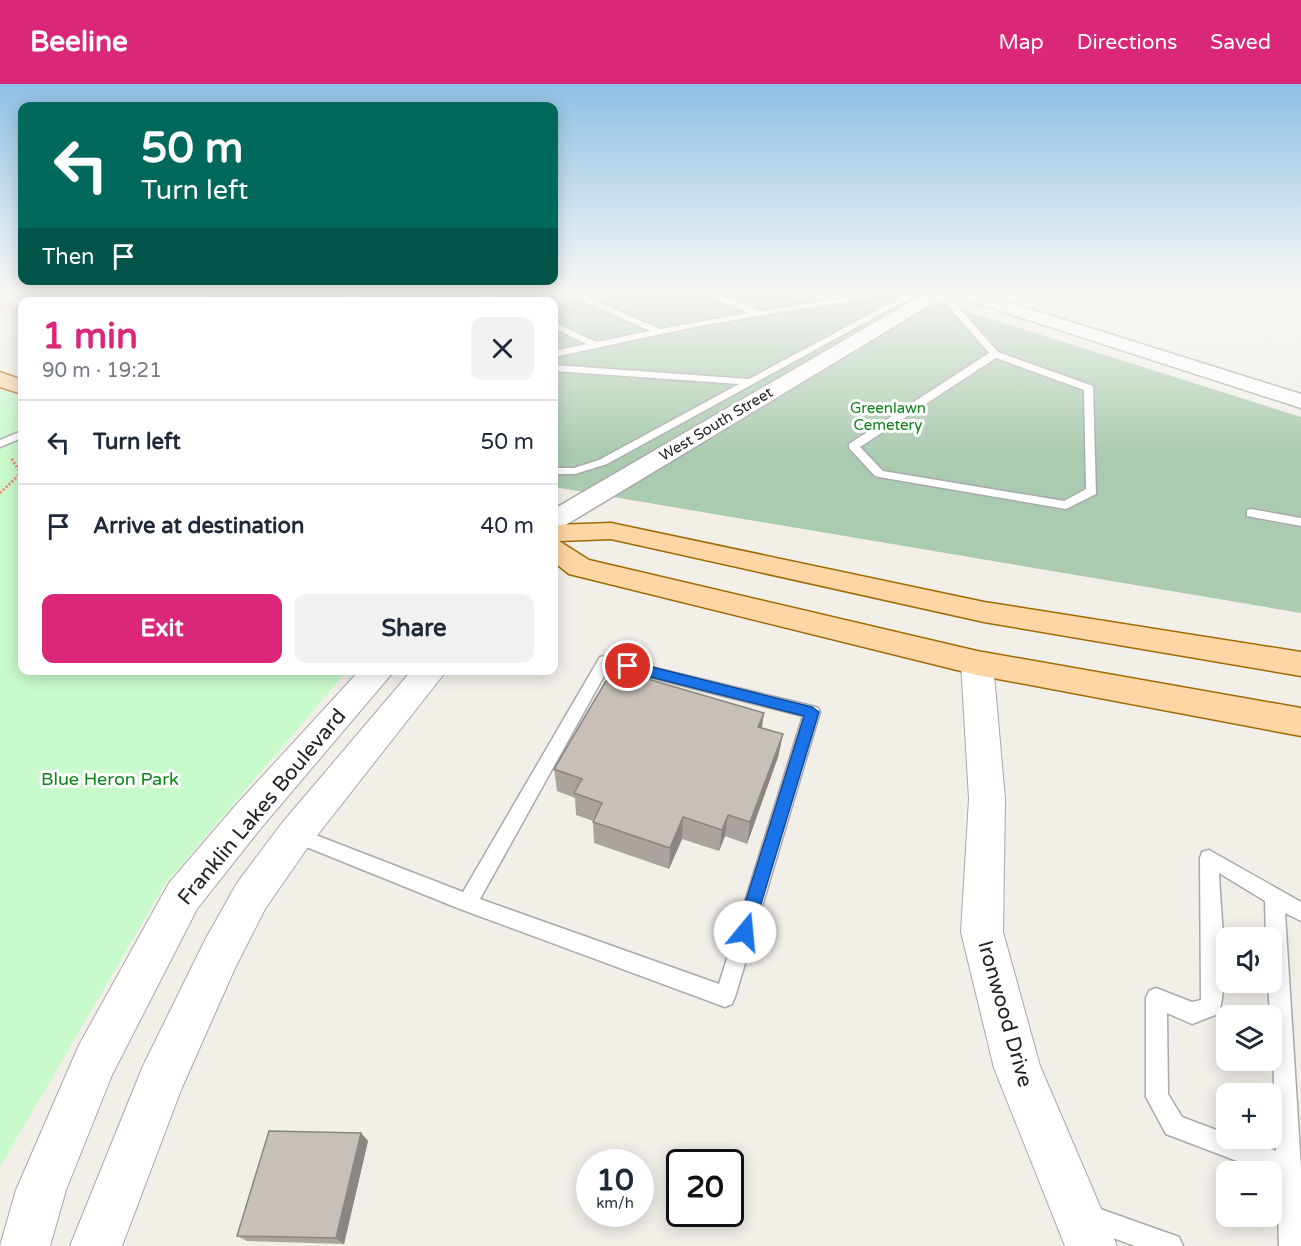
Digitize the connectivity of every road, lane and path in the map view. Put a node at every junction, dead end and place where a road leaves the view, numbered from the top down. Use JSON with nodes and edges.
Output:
{"nodes":[{"id":1,"x":589,"y":346,"type":"edge"},
{"id":2,"x":817,"y":346,"type":"edge"},
{"id":3,"x":848,"y":346,"type":"edge"},
{"id":4,"x":988,"y":346,"type":"edge"},
{"id":5,"x":1128,"y":346,"type":"edge"},
{"id":6,"x":558,"y":353,"type":"edge"},
{"id":7,"x":995,"y":354,"type":"junction"},
{"id":8,"x":558,"y":368,"type":"edge"},
{"id":9,"x":0,"y":379,"type":"edge"},
{"id":10,"x":751,"y":382,"type":"junction"},
{"id":11,"x":18,"y":386,"type":"edge"},
{"id":12,"x":1301,"y":401,"type":"edge"},
{"id":13,"x":18,"y":437,"type":"edge"},
{"id":14,"x":3,"y":448,"type":"edge"},
{"id":15,"x":18,"y":469,"type":"edge"},
{"id":16,"x":558,"y":471,"type":"edge"},
{"id":17,"x":18,"y":476,"type":"edge"},
{"id":18,"x":0,"y":493,"type":"edge"},
{"id":19,"x":1251,"y":513,"type":"dead end"},
{"id":20,"x":558,"y":518,"type":"edge"},
{"id":21,"x":1301,"y":522,"type":"edge"},
{"id":22,"x":558,"y":533,"type":"edge"},
{"id":23,"x":558,"y":552,"type":"edge"},
{"id":24,"x":977,"y":663,"type":"junction"},
{"id":25,"x":1301,"y":664,"type":"edge"},
{"id":26,"x":375,"y":675,"type":"edge"},
{"id":27,"x":383,"y":675,"type":"edge"},
{"id":28,"x":422,"y":681,"type":"edge"},
{"id":29,"x":1301,"y":722,"type":"edge"},
{"id":30,"x":248,"y":817,"type":"junction"},
{"id":31,"x":295,"y":835,"type":"junction"},
{"id":32,"x":1274,"y":896,"type":"junction"},
{"id":33,"x":467,"y":903,"type":"junction"},
{"id":34,"x":1301,"y":912,"type":"edge"},
{"id":35,"x":1289,"y":1168,"type":"junction"},
{"id":36,"x":1085,"y":1229,"type":"edge"},
{"id":37,"x":24,"y":1246,"type":"edge"},
{"id":38,"x":96,"y":1246,"type":"edge"},
{"id":39,"x":1170,"y":1246,"type":"edge"},
{"id":40,"x":1292,"y":1246,"type":"edge"}],
"edges":[{"from":1,"to":6,"type":"lane"},
{"from":2,"to":10,"type":"lane"},
{"from":3,"to":20,"type":"street","name":"West South Street"},
{"from":4,"to":7,"type":"lane"},
{"from":5,"to":12,"type":"street"},
{"from":7,"to":7,"type":"lane"},
{"from":8,"to":10,"type":"lane"},
{"from":9,"to":11,"type":"main road"},
{"from":10,"to":16,"type":"lane"},
{"from":13,"to":14,"type":"lane"},
{"from":14,"to":15,"type":"path"},
{"from":17,"to":18,"type":"path"},
{"from":19,"to":21,"type":"lane"},
{"from":22,"to":25,"type":"main road"},
{"from":23,"to":24,"type":"main road"},
{"from":24,"to":29,"type":"main road"},
{"from":24,"to":36,"type":"street","name":"Ironwood Drive"},
{"from":26,"to":30,"type":"street","name":"Franklin Lakes Boulevard"},
{"from":27,"to":28,"type":"street"},
{"from":28,"to":31,"type":"street"},
{"from":30,"to":31,"type":"street"},
{"from":30,"to":37,"type":"street","name":"Franklin Lakes Boulevard"},
{"from":31,"to":33,"type":"lane"},
{"from":31,"to":38,"type":"street"},
{"from":32,"to":34,"type":"lane"},
{"from":32,"to":35,"type":"lane"},
{"from":32,"to":35,"type":"lane"},
{"from":33,"to":33,"type":"lane"},
{"from":35,"to":40,"type":"lane"},
{"from":36,"to":39,"type":"lane"}]}
